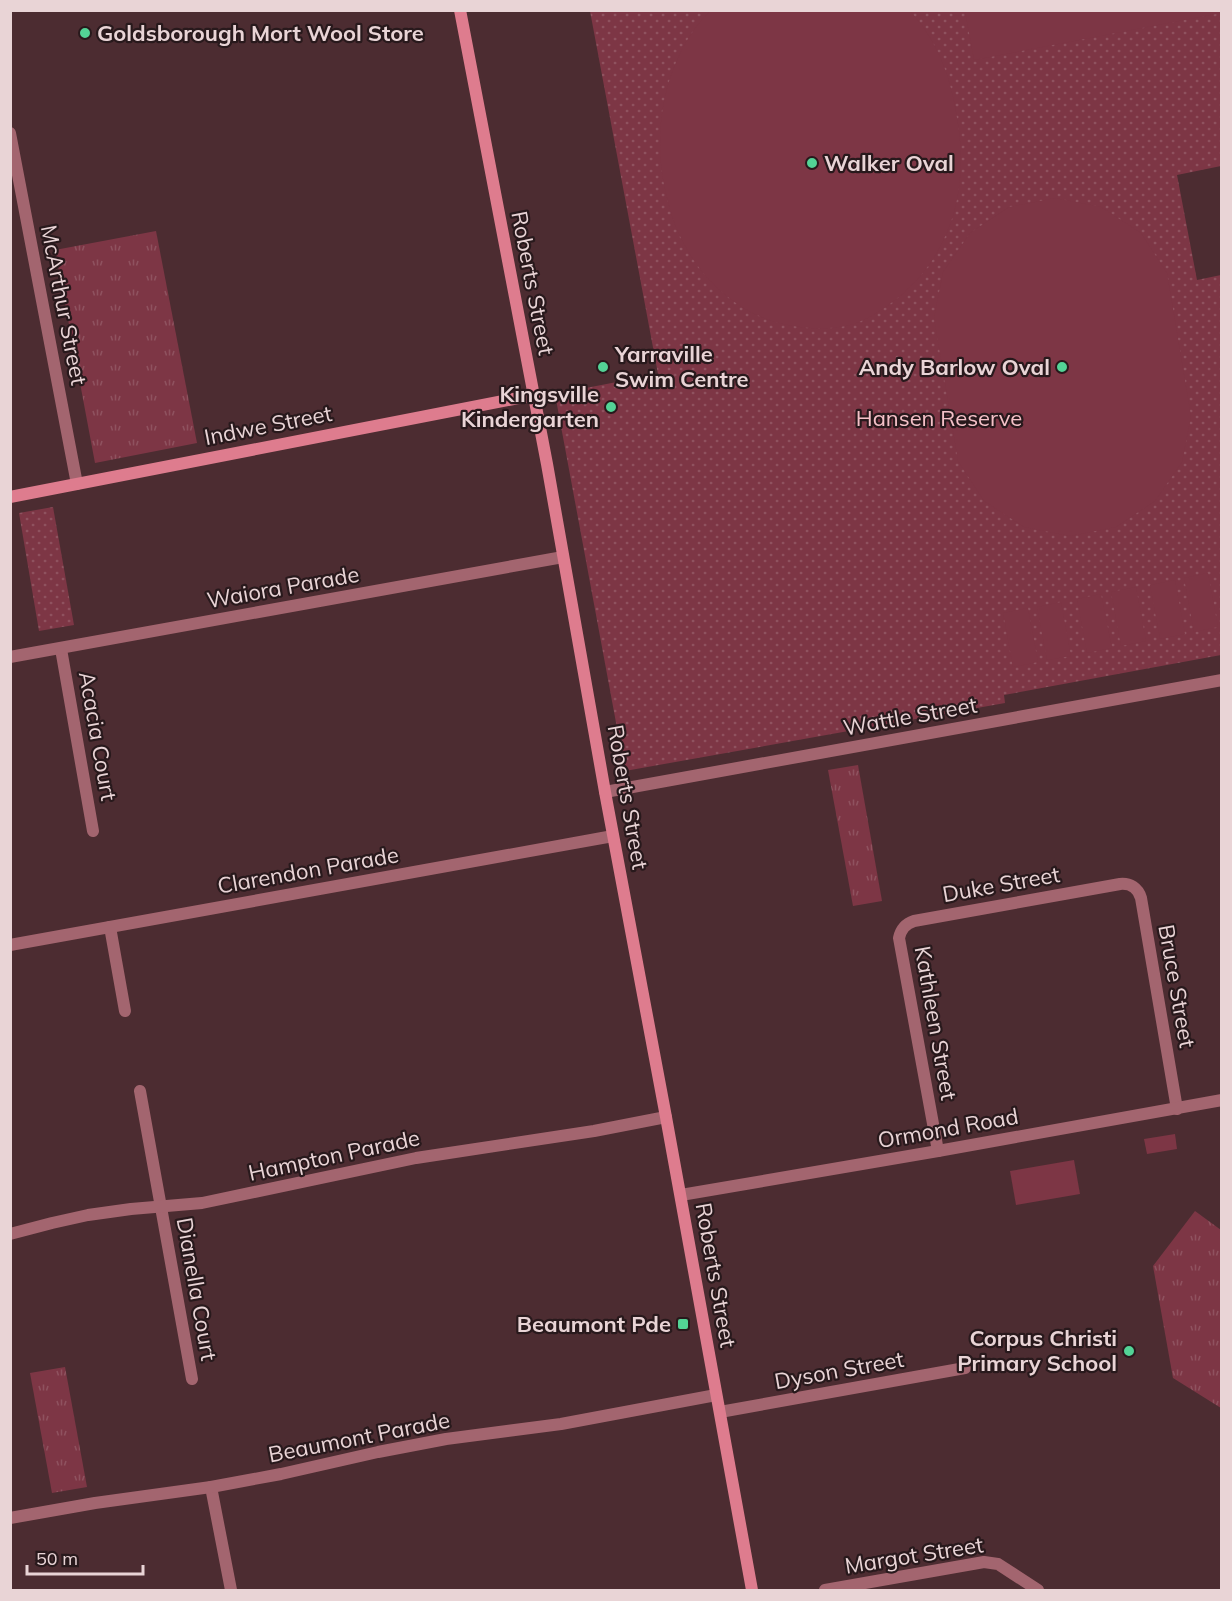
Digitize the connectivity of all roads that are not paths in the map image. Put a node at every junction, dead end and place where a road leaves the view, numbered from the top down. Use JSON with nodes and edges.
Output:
{"nodes":[{"id":1,"x":460,"y":10,"type":"edge"},
{"id":2,"x":10,"y":133,"type":"edge"},
{"id":3,"x":534,"y":395,"type":"junction"},
{"id":4,"x":77,"y":484,"type":"junction"},
{"id":5,"x":10,"y":497,"type":"edge"},
{"id":6,"x":563,"y":557,"type":"junction"},
{"id":7,"x":61,"y":649,"type":"junction"},
{"id":8,"x":10,"y":657,"type":"edge"},
{"id":9,"x":1221,"y":680,"type":"edge"},
{"id":10,"x":605,"y":792,"type":"junction"},
{"id":11,"x":93,"y":831,"type":"dead end"},
{"id":12,"x":613,"y":836,"type":"junction"},
{"id":13,"x":1120,"y":884,"type":"joint"},
{"id":14,"x":110,"y":927,"type":"junction"},
{"id":15,"x":899,"y":938,"type":"joint"},
{"id":16,"x":10,"y":945,"type":"edge"},
{"id":17,"x":125,"y":1011,"type":"dead end"},
{"id":18,"x":140,"y":1091,"type":"dead end"},
{"id":19,"x":1221,"y":1100,"type":"edge"},
{"id":20,"x":1177,"y":1108,"type":"junction"},
{"id":21,"x":666,"y":1117,"type":"junction"},
{"id":22,"x":938,"y":1151,"type":"junction"},
{"id":23,"x":681,"y":1195,"type":"junction"},
{"id":24,"x":161,"y":1207,"type":"junction"},
{"id":25,"x":10,"y":1234,"type":"edge"},
{"id":26,"x":965,"y":1368,"type":"dead end"},
{"id":27,"x":192,"y":1378,"type":"dead end"},
{"id":28,"x":716,"y":1395,"type":"junction"},
{"id":29,"x":720,"y":1412,"type":"junction"},
{"id":30,"x":211,"y":1487,"type":"junction"},
{"id":31,"x":10,"y":1518,"type":"edge"},
{"id":32,"x":231,"y":1590,"type":"edge"},
{"id":33,"x":752,"y":1590,"type":"edge"},
{"id":34,"x":825,"y":1590,"type":"edge"},
{"id":35,"x":1038,"y":1590,"type":"edge"}],
"edges":[{"from":1,"to":3,"type":"street","name":"Roberts Street"},
{"from":2,"to":4,"type":"street","name":"McArthur Street"},
{"from":3,"to":4,"type":"street","name":"Indwe Street"},
{"from":3,"to":6,"type":"street","name":"Roberts Street"},
{"from":4,"to":5,"type":"street","name":"Indwe Street"},
{"from":6,"to":7,"type":"street","name":"Waiora Parade"},
{"from":6,"to":10,"type":"street","name":"Roberts Street"},
{"from":7,"to":8,"type":"street","name":"Waiora Parade"},
{"from":7,"to":11,"type":"street","name":"Acacia Court"},
{"from":9,"to":10,"type":"street","name":"Wattle Street"},
{"from":10,"to":12,"type":"street","name":"Roberts Street"},
{"from":12,"to":14,"type":"street","name":"Clarendon Parade"},
{"from":12,"to":21,"type":"street","name":"Roberts Street"},
{"from":13,"to":15,"type":"street","name":"Duke Street"},
{"from":13,"to":20,"type":"street","name":"Bruce Street"},
{"from":14,"to":16,"type":"street","name":"Clarendon Parade"},
{"from":14,"to":17,"type":"street"},
{"from":15,"to":22,"type":"street","name":"Kathleen Street"},
{"from":18,"to":24,"type":"street","name":"Dianella Court"},
{"from":19,"to":20,"type":"street","name":"Ormond Road"},
{"from":20,"to":22,"type":"street","name":"Ormond Road"},
{"from":21,"to":23,"type":"street","name":"Roberts Street"},
{"from":21,"to":24,"type":"street","name":"Hampton Parade"},
{"from":22,"to":23,"type":"street","name":"Ormond Road"},
{"from":23,"to":28,"type":"street","name":"Roberts Street"},
{"from":24,"to":25,"type":"street","name":"Hampton Parade"},
{"from":24,"to":27,"type":"street","name":"Dianella Court"},
{"from":26,"to":29,"type":"street","name":"Dyson Street"},
{"from":28,"to":29,"type":"street","name":"Roberts Street"},
{"from":28,"to":30,"type":"street","name":"Beaumont Parade"},
{"from":29,"to":33,"type":"street","name":"Roberts Street"},
{"from":30,"to":31,"type":"street","name":"Beaumont Parade"},
{"from":30,"to":32,"type":"street"},
{"from":34,"to":35,"type":"street","name":"Margot Street"}]}
